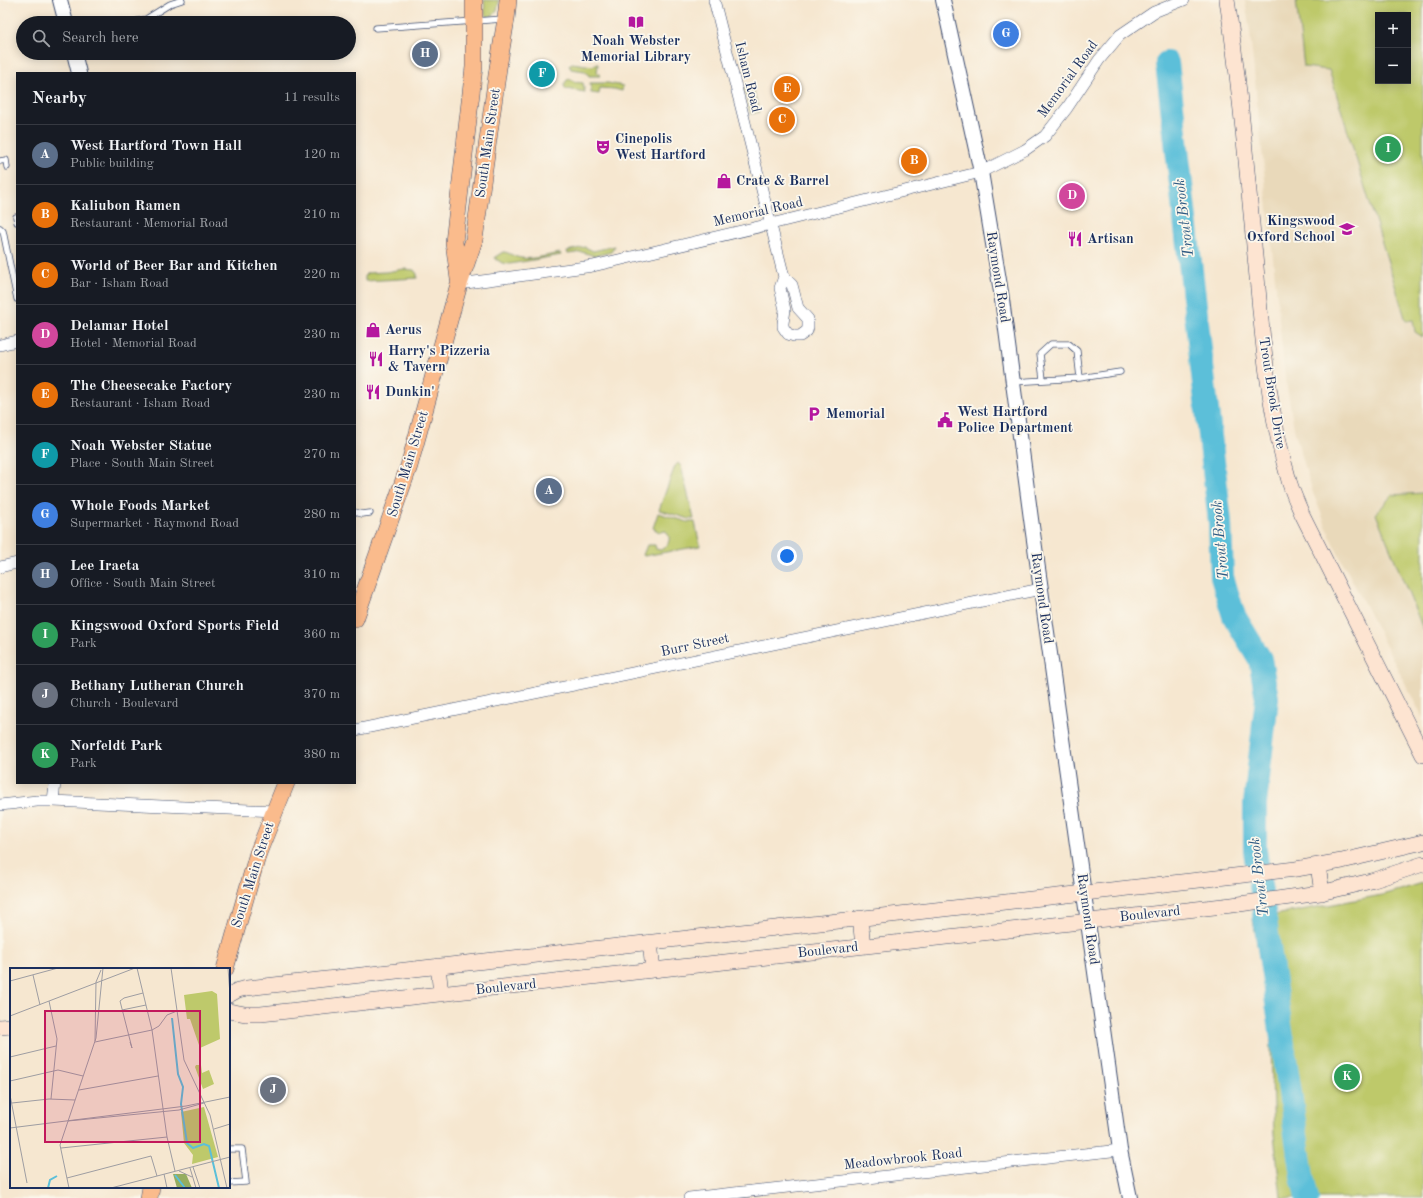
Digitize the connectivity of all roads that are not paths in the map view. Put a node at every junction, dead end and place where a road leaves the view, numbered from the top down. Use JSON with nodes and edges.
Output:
{"nodes":[{"id":1,"x":60,"y":0,"type":"edge"},
{"id":2,"x":182,"y":0,"type":"edge"},
{"id":3,"x":474,"y":0,"type":"edge"},
{"id":4,"x":508,"y":0,"type":"edge"},
{"id":5,"x":714,"y":0,"type":"edge"},
{"id":6,"x":944,"y":0,"type":"edge"},
{"id":7,"x":1184,"y":0,"type":"edge"},
{"id":8,"x":1227,"y":0,"type":"edge"},
{"id":9,"x":64,"y":16,"type":"edge"},
{"id":10,"x":151,"y":16,"type":"edge"},
{"id":11,"x":506,"y":19,"type":"junction"},
{"id":12,"x":475,"y":22,"type":"junction"},
{"id":13,"x":376,"y":28,"type":"dead end"},
{"id":14,"x":76,"y":60,"type":"edge"},
{"id":15,"x":79,"y":72,"type":"edge"},
{"id":16,"x":3,"y":160,"type":"edge"},
{"id":17,"x":7,"y":167,"type":"dead end"},
{"id":18,"x":981,"y":172,"type":"junction"},
{"id":19,"x":771,"y":224,"type":"junction"},
{"id":20,"x":0,"y":228,"type":"edge"},
{"id":21,"x":784,"y":277,"type":"junction"},
{"id":22,"x":459,"y":284,"type":"junction"},
{"id":23,"x":16,"y":294,"type":"edge"},
{"id":24,"x":16,"y":341,"type":"edge"},
{"id":25,"x":0,"y":345,"type":"edge"},
{"id":26,"x":1120,"y":372,"type":"dead end"},
{"id":27,"x":1080,"y":378,"type":"junction"},
{"id":28,"x":1043,"y":379,"type":"junction"},
{"id":29,"x":1013,"y":382,"type":"junction"},
{"id":30,"x":356,"y":512,"type":"edge"},
{"id":31,"x":370,"y":513,"type":"dead end"},
{"id":32,"x":16,"y":563,"type":"edge"},
{"id":33,"x":0,"y":567,"type":"edge"},
{"id":34,"x":1041,"y":589,"type":"junction"},
{"id":35,"x":359,"y":598,"type":"edge"},
{"id":36,"x":356,"y":614,"type":"edge"},
{"id":37,"x":356,"y":730,"type":"edge"},
{"id":38,"x":1423,"y":755,"type":"edge"},
{"id":39,"x":55,"y":784,"type":"edge"},
{"id":40,"x":286,"y":784,"type":"edge"},
{"id":41,"x":53,"y":802,"type":"junction"},
{"id":42,"x":0,"y":805,"type":"edge"},
{"id":43,"x":274,"y":811,"type":"junction"},
{"id":44,"x":1423,"y":842,"type":"edge"},
{"id":45,"x":1423,"y":864,"type":"edge"},
{"id":46,"x":1318,"y":865,"type":"junction"},
{"id":47,"x":1322,"y":893,"type":"junction"},
{"id":48,"x":1084,"y":894,"type":"junction"},
{"id":49,"x":860,"y":918,"type":"junction"},
{"id":50,"x":1088,"y":921,"type":"junction"},
{"id":51,"x":650,"y":942,"type":"junction"},
{"id":52,"x":863,"y":946,"type":"junction"},
{"id":53,"x":438,"y":966,"type":"junction"},
{"id":54,"x":225,"y":968,"type":"edge"},
{"id":55,"x":653,"y":970,"type":"junction"},
{"id":56,"x":230,"y":994,"type":"edge"},
{"id":57,"x":441,"y":994,"type":"junction"},
{"id":58,"x":230,"y":1011,"type":"edge"},
{"id":59,"x":10,"y":1026,"type":"edge"},
{"id":60,"x":0,"y":1027,"type":"edge"},
{"id":61,"x":230,"y":1148,"type":"edge"},
{"id":62,"x":1120,"y":1150,"type":"junction"},
{"id":63,"x":230,"y":1182,"type":"edge"},
{"id":64,"x":689,"y":1198,"type":"edge"},
{"id":65,"x":1130,"y":1198,"type":"edge"}],
"edges":[{"from":1,"to":9,"type":"street"},
{"from":2,"to":10,"type":"lane"},
{"from":3,"to":12,"type":"main road","name":"South Main Street"},
{"from":4,"to":11,"type":"main road","name":"South Main Street"},
{"from":5,"to":19,"type":"street","name":"Isham Road"},
{"from":6,"to":18,"type":"street","name":"Raymond Road"},
{"from":7,"to":18,"type":"street","name":"Memorial Road"},
{"from":8,"to":38,"type":"main road","name":"Trout Brook Drive"},
{"from":11,"to":12,"type":"lane"},
{"from":11,"to":22,"type":"main road","name":"South Main Street"},
{"from":12,"to":13,"type":"lane"},
{"from":12,"to":22,"type":"main road","name":"South Main Street"},
{"from":14,"to":15,"type":"street"},
{"from":16,"to":17,"type":"lane"},
{"from":18,"to":19,"type":"street","name":"Memorial Road"},
{"from":18,"to":29,"type":"street","name":"Raymond Road"},
{"from":19,"to":21,"type":"street","name":"Isham Road"},
{"from":19,"to":22,"type":"street","name":"Memorial Road"},
{"from":20,"to":23,"type":"lane"},
{"from":21,"to":21,"type":"street","name":"Isham Road"},
{"from":22,"to":35,"type":"main road","name":"South Main Street"},
{"from":24,"to":25,"type":"street"},
{"from":26,"to":27,"type":"lane"},
{"from":27,"to":28,"type":"lane"},
{"from":27,"to":28,"type":"lane"},
{"from":28,"to":29,"type":"lane"},
{"from":29,"to":34,"type":"street","name":"Raymond Road"},
{"from":30,"to":31,"type":"lane"},
{"from":32,"to":33,"type":"street"},
{"from":34,"to":37,"type":"street","name":"Burr Street"},
{"from":34,"to":48,"type":"street","name":"Raymond Road"},
{"from":35,"to":36,"type":"main road","name":"South Main Street"},
{"from":39,"to":41,"type":"street"},
{"from":40,"to":43,"type":"main road","name":"South Main Street"},
{"from":41,"to":42,"type":"street"},
{"from":41,"to":43,"type":"street"},
{"from":43,"to":54,"type":"main road","name":"South Main Street"},
{"from":44,"to":46,"type":"main road","name":"Boulevard"},
{"from":45,"to":47,"type":"main road","name":"Boulevard"},
{"from":46,"to":47,"type":"main road"},
{"from":46,"to":48,"type":"main road","name":"Boulevard"},
{"from":47,"to":50,"type":"main road","name":"Boulevard"},
{"from":48,"to":49,"type":"main road","name":"Boulevard"},
{"from":48,"to":50,"type":"street","name":"Raymond Road"},
{"from":49,"to":51,"type":"main road","name":"Boulevard"},
{"from":49,"to":52,"type":"main road"},
{"from":50,"to":52,"type":"main road","name":"Boulevard"},
{"from":50,"to":62,"type":"street","name":"Raymond Road"},
{"from":51,"to":53,"type":"main road","name":"Boulevard"},
{"from":51,"to":55,"type":"main road"},
{"from":52,"to":55,"type":"main road","name":"Boulevard"},
{"from":53,"to":56,"type":"main road","name":"Boulevard"},
{"from":53,"to":57,"type":"main road"},
{"from":55,"to":57,"type":"main road","name":"Boulevard"},
{"from":57,"to":58,"type":"main road","name":"Boulevard"},
{"from":59,"to":60,"type":"main road"},
{"from":61,"to":63,"type":"lane"},
{"from":62,"to":64,"type":"street","name":"Meadowbrook Road"},
{"from":62,"to":65,"type":"street","name":"Raymond Road"}]}
